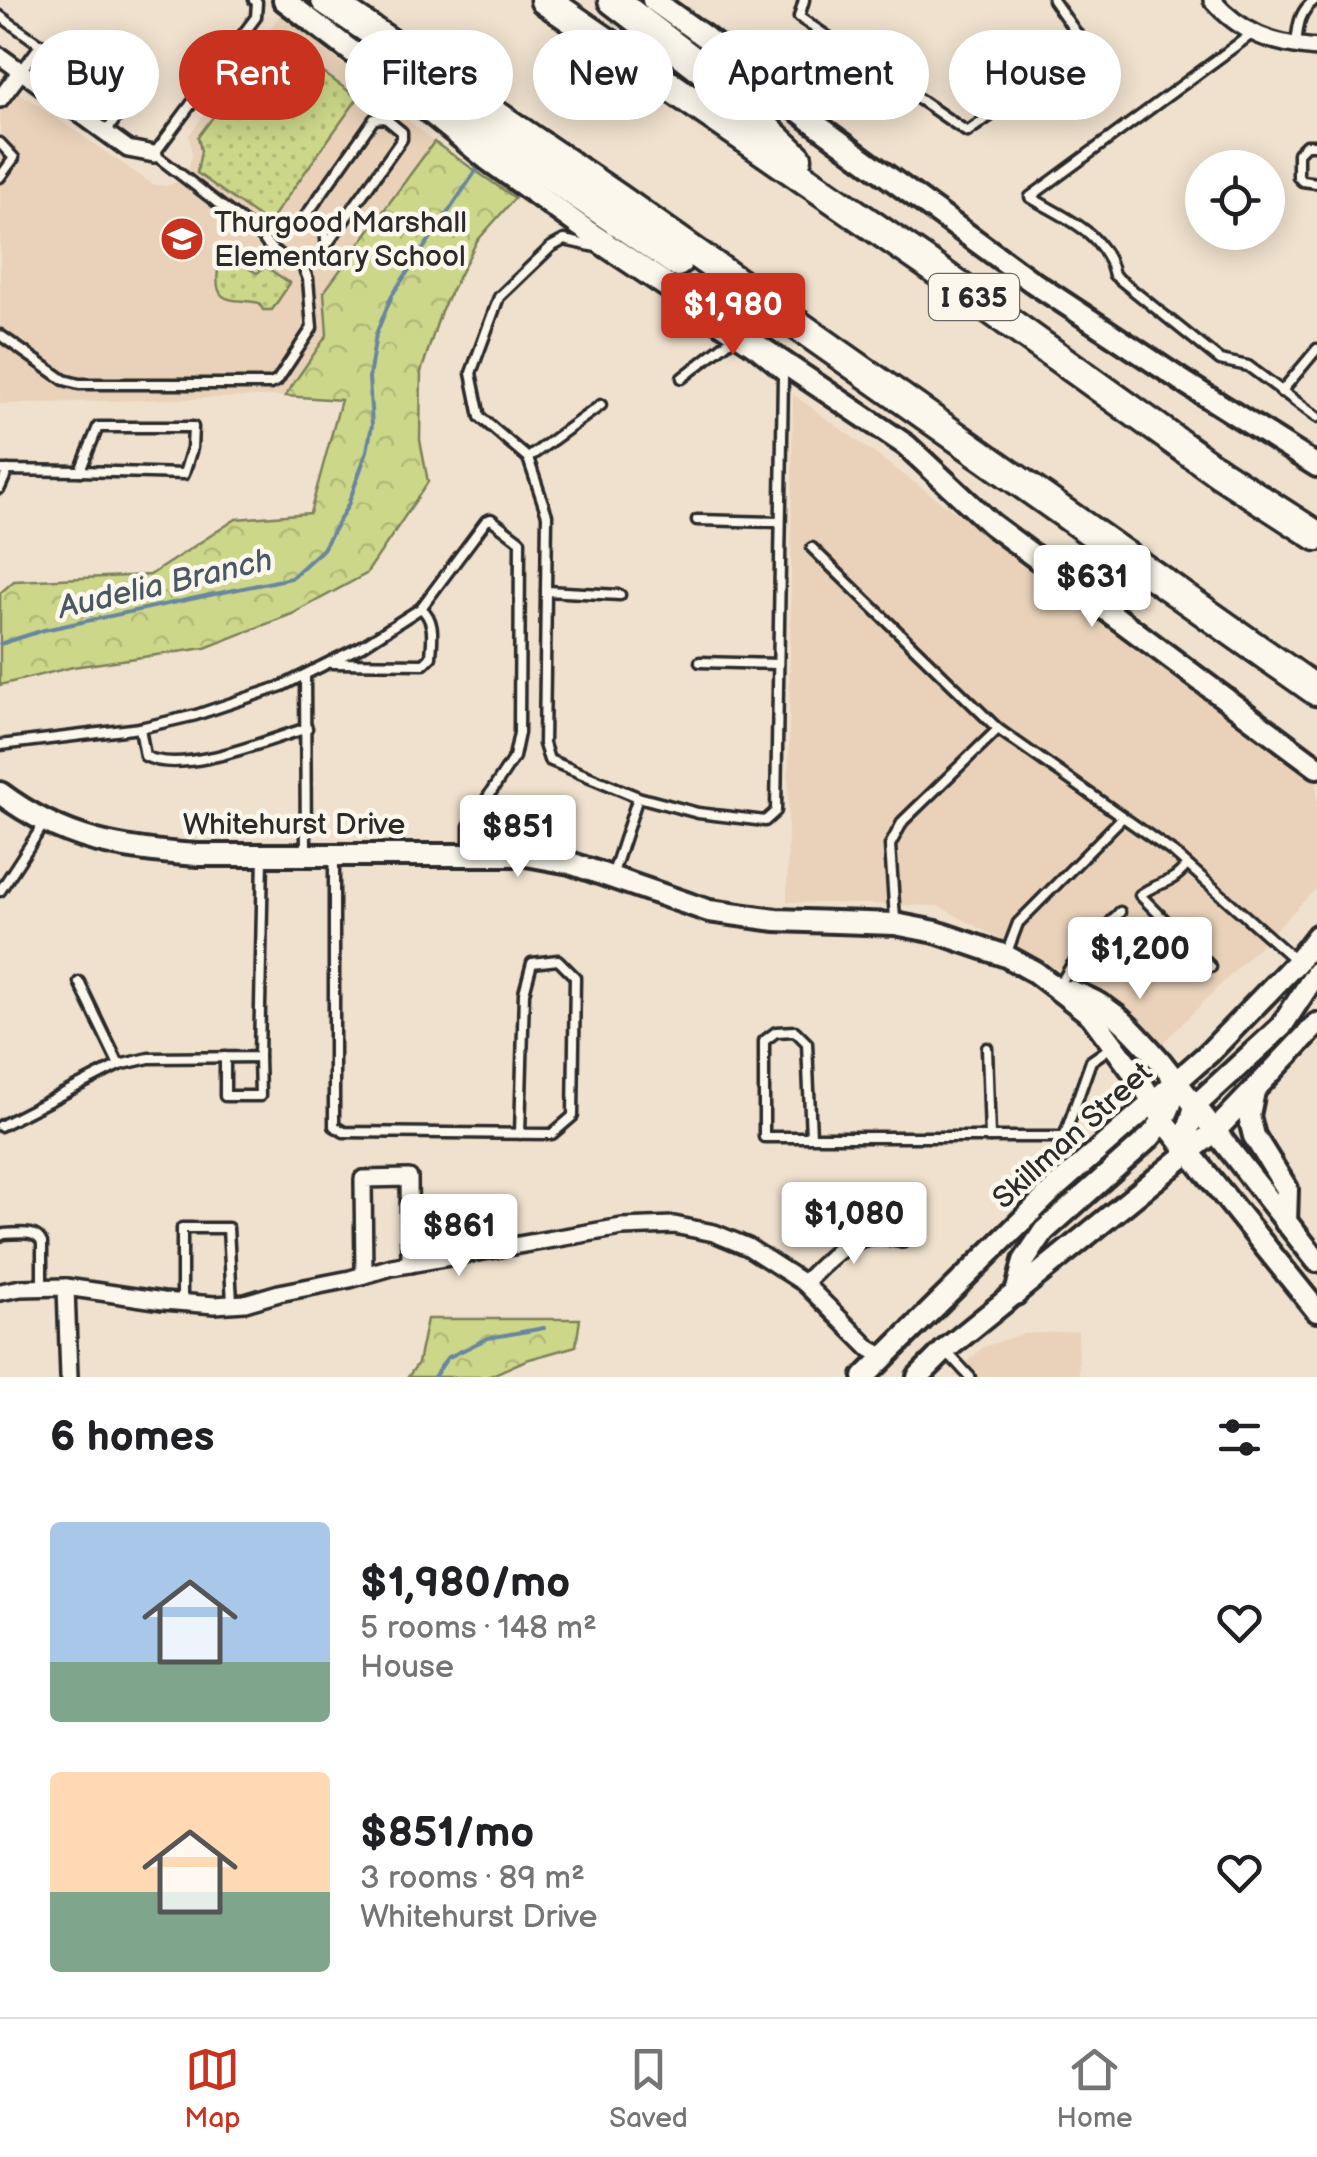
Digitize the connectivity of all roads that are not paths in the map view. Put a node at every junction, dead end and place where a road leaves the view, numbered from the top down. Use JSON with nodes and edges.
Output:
{"nodes":[{"id":1,"x":254,"y":0,"type":"edge"},
{"id":2,"x":284,"y":0,"type":"edge"},
{"id":3,"x":326,"y":0,"type":"edge"},
{"id":4,"x":545,"y":0,"type":"edge"},
{"id":5,"x":613,"y":0,"type":"edge"},
{"id":6,"x":653,"y":0,"type":"edge"},
{"id":7,"x":804,"y":0,"type":"edge"},
{"id":8,"x":1052,"y":0,"type":"edge"},
{"id":9,"x":1212,"y":0,"type":"edge"},
{"id":10,"x":1315,"y":0,"type":"edge"},
{"id":11,"x":0,"y":16,"type":"edge"},
{"id":12,"x":1254,"y":33,"type":"junction"},
{"id":13,"x":30,"y":36,"type":"edge"},
{"id":14,"x":345,"y":46,"type":"edge"},
{"id":15,"x":1296,"y":46,"type":"junction"},
{"id":16,"x":1317,"y":48,"type":"edge"},
{"id":17,"x":0,"y":56,"type":"edge"},
{"id":18,"x":30,"y":59,"type":"edge"},
{"id":19,"x":21,"y":71,"type":"junction"},
{"id":20,"x":0,"y":98,"type":"edge"},
{"id":21,"x":114,"y":120,"type":"edge"},
{"id":22,"x":439,"y":120,"type":"edge"},
{"id":23,"x":469,"y":120,"type":"edge"},
{"id":24,"x":104,"y":134,"type":"junction"},
{"id":25,"x":0,"y":143,"type":"edge"},
{"id":26,"x":1317,"y":145,"type":"edge"},
{"id":27,"x":154,"y":154,"type":"junction"},
{"id":28,"x":0,"y":178,"type":"edge"},
{"id":29,"x":1317,"y":183,"type":"edge"},
{"id":30,"x":860,"y":217,"type":"junction"},
{"id":31,"x":301,"y":222,"type":"junction"},
{"id":32,"x":262,"y":237,"type":"junction"},
{"id":33,"x":328,"y":242,"type":"junction"},
{"id":34,"x":302,"y":264,"type":"junction"},
{"id":35,"x":766,"y":304,"type":"junction"},
{"id":36,"x":0,"y":335,"type":"edge"},
{"id":37,"x":733,"y":338,"type":"junction"},
{"id":38,"x":1317,"y":348,"type":"edge"},
{"id":39,"x":682,"y":378,"type":"dead end"},
{"id":40,"x":1281,"y":392,"type":"junction"},
{"id":41,"x":601,"y":405,"type":"dead end"},
{"id":42,"x":1317,"y":418,"type":"edge"},
{"id":43,"x":528,"y":458,"type":"junction"},
{"id":44,"x":1317,"y":466,"type":"edge"},
{"id":45,"x":4,"y":470,"type":"edge"},
{"id":46,"x":80,"y":471,"type":"junction"},
{"id":47,"x":0,"y":488,"type":"edge"},
{"id":48,"x":697,"y":520,"type":"dead end"},
{"id":49,"x":780,"y":522,"type":"junction"},
{"id":50,"x":1317,"y":536,"type":"edge"},
{"id":51,"x":812,"y":548,"type":"dead end"},
{"id":52,"x":546,"y":590,"type":"junction"},
{"id":53,"x":620,"y":594,"type":"dead end"},
{"id":54,"x":422,"y":608,"type":"junction"},
{"id":55,"x":700,"y":662,"type":"dead end"},
{"id":56,"x":328,"y":663,"type":"junction"},
{"id":57,"x":778,"y":664,"type":"junction"},
{"id":58,"x":305,"y":675,"type":"junction"},
{"id":59,"x":1317,"y":691,"type":"edge"},
{"id":60,"x":140,"y":728,"type":"junction"},
{"id":61,"x":307,"y":728,"type":"junction"},
{"id":62,"x":998,"y":729,"type":"junction"},
{"id":63,"x":0,"y":745,"type":"edge"},
{"id":64,"x":1317,"y":768,"type":"edge"},
{"id":65,"x":0,"y":793,"type":"edge"},
{"id":66,"x":638,"y":797,"type":"junction"},
{"id":67,"x":1122,"y":817,"type":"junction"},
{"id":68,"x":45,"y":822,"type":"junction"},
{"id":69,"x":469,"y":854,"type":"junction"},
{"id":70,"x":306,"y":855,"type":"junction"},
{"id":71,"x":334,"y":855,"type":"junction"},
{"id":72,"x":263,"y":856,"type":"junction"},
{"id":73,"x":1188,"y":865,"type":"junction"},
{"id":74,"x":612,"y":877,"type":"junction"},
{"id":75,"x":0,"y":891,"type":"edge"},
{"id":76,"x":1120,"y":912,"type":"dead end"},
{"id":77,"x":895,"y":924,"type":"junction"},
{"id":78,"x":1317,"y":936,"type":"edge"},
{"id":79,"x":1006,"y":956,"type":"junction"},
{"id":80,"x":1297,"y":962,"type":"junction"},
{"id":81,"x":1212,"y":967,"type":"dead end"},
{"id":82,"x":1317,"y":972,"type":"edge"},
{"id":83,"x":79,"y":982,"type":"dead end"},
{"id":84,"x":1058,"y":988,"type":"junction"},
{"id":85,"x":1317,"y":1024,"type":"edge"},
{"id":86,"x":1114,"y":1045,"type":"junction"},
{"id":87,"x":987,"y":1048,"type":"dead end"},
{"id":88,"x":225,"y":1057,"type":"junction"},
{"id":89,"x":259,"y":1057,"type":"junction"},
{"id":90,"x":120,"y":1065,"type":"junction"},
{"id":91,"x":1176,"y":1081,"type":"junction"},
{"id":92,"x":1254,"y":1091,"type":"junction"},
{"id":93,"x":1154,"y":1102,"type":"junction"},
{"id":94,"x":1195,"y":1106,"type":"junction"},
{"id":95,"x":1164,"y":1121,"type":"junction"},
{"id":96,"x":0,"y":1126,"type":"edge"},
{"id":97,"x":1215,"y":1131,"type":"junction"},
{"id":98,"x":520,"y":1134,"type":"junction"},
{"id":99,"x":810,"y":1137,"type":"junction"},
{"id":100,"x":990,"y":1137,"type":"junction"},
{"id":101,"x":1189,"y":1152,"type":"junction"},
{"id":102,"x":1286,"y":1222,"type":"junction"},
{"id":103,"x":0,"y":1236,"type":"edge"},
{"id":104,"x":902,"y":1239,"type":"dead end"},
{"id":105,"x":1317,"y":1262,"type":"edge"},
{"id":106,"x":410,"y":1264,"type":"junction"},
{"id":107,"x":364,"y":1274,"type":"junction"},
{"id":108,"x":804,"y":1283,"type":"junction"},
{"id":109,"x":66,"y":1287,"type":"junction"},
{"id":110,"x":42,"y":1288,"type":"junction"},
{"id":111,"x":0,"y":1292,"type":"edge"},
{"id":112,"x":1016,"y":1294,"type":"junction"},
{"id":113,"x":182,"y":1302,"type":"junction"},
{"id":114,"x":232,"y":1304,"type":"junction"},
{"id":115,"x":1317,"y":1311,"type":"edge"},
{"id":116,"x":946,"y":1350,"type":"junction"},
{"id":117,"x":885,"y":1356,"type":"junction"},
{"id":118,"x":68,"y":1377,"type":"edge"},
{"id":119,"x":864,"y":1377,"type":"edge"},
{"id":120,"x":918,"y":1377,"type":"edge"},
{"id":121,"x":970,"y":1377,"type":"edge"}],
"edges":[{"from":1,"to":27,"type":"lane"},
{"from":2,"to":14,"type":"main road"},
{"from":3,"to":35,"type":"highway"},
{"from":4,"to":30,"type":"highway","number":"I 635"},
{"from":5,"to":30,"type":"highway"},
{"from":6,"to":44,"type":"main road"},
{"from":7,"to":8,"type":"lane"},
{"from":9,"to":12,"type":"street"},
{"from":10,"to":15,"type":"lane"},
{"from":11,"to":13,"type":"lane"},
{"from":12,"to":15,"type":"street"},
{"from":12,"to":40,"type":"lane"},
{"from":15,"to":16,"type":"street"},
{"from":17,"to":19,"type":"street"},
{"from":18,"to":19,"type":"lane"},
{"from":19,"to":20,"type":"street"},
{"from":19,"to":24,"type":"street"},
{"from":21,"to":24,"type":"lane"},
{"from":22,"to":64,"type":"main road"},
{"from":23,"to":35,"type":"highway"},
{"from":24,"to":27,"type":"street"},
{"from":25,"to":28,"type":"lane"},
{"from":26,"to":29,"type":"lane"},
{"from":27,"to":32,"type":"lane"},
{"from":30,"to":50,"type":"highway","number":"I 635"},
{"from":31,"to":32,"type":"lane"},
{"from":31,"to":33,"type":"lane"},
{"from":31,"to":33,"type":"lane"},
{"from":32,"to":34,"type":"lane"},
{"from":33,"to":34,"type":"lane"},
{"from":34,"to":36,"type":"lane"},
{"from":35,"to":59,"type":"highway"},
{"from":37,"to":39,"type":"lane"},
{"from":37,"to":43,"type":"lane"},
{"from":37,"to":49,"type":"lane"},
{"from":38,"to":40,"type":"lane"},
{"from":40,"to":42,"type":"lane"},
{"from":41,"to":43,"type":"lane"},
{"from":43,"to":52,"type":"lane"},
{"from":45,"to":46,"type":"lane"},
{"from":45,"to":47,"type":"lane"},
{"from":46,"to":46,"type":"lane"},
{"from":48,"to":49,"type":"lane"},
{"from":49,"to":57,"type":"lane"},
{"from":51,"to":62,"type":"lane"},
{"from":52,"to":53,"type":"lane"},
{"from":52,"to":66,"type":"lane"},
{"from":54,"to":56,"type":"lane"},
{"from":54,"to":56,"type":"lane"},
{"from":54,"to":69,"type":"lane"},
{"from":55,"to":57,"type":"lane"},
{"from":56,"to":58,"type":"lane"},
{"from":57,"to":66,"type":"lane"},
{"from":58,"to":60,"type":"lane"},
{"from":58,"to":61,"type":"lane"},
{"from":60,"to":61,"type":"lane"},
{"from":60,"to":63,"type":"lane"},
{"from":61,"to":70,"type":"lane"},
{"from":62,"to":67,"type":"lane"},
{"from":62,"to":77,"type":"lane"},
{"from":65,"to":68,"type":"main road","name":"Whitehurst Drive"},
{"from":66,"to":74,"type":"lane"},
{"from":67,"to":73,"type":"lane"},
{"from":67,"to":79,"type":"lane"},
{"from":68,"to":72,"type":"main road","name":"Whitehurst Drive"},
{"from":68,"to":75,"type":"lane"},
{"from":69,"to":71,"type":"main road","name":"Whitehurst Drive"},
{"from":69,"to":74,"type":"main road","name":"Whitehurst Drive"},
{"from":70,"to":71,"type":"main road","name":"Whitehurst Drive"},
{"from":70,"to":72,"type":"main road","name":"Whitehurst Drive"},
{"from":71,"to":98,"type":"lane"},
{"from":72,"to":89,"type":"lane"},
{"from":73,"to":80,"type":"lane"},
{"from":73,"to":81,"type":"lane"},
{"from":74,"to":77,"type":"main road","name":"Whitehurst Drive"},
{"from":76,"to":84,"type":"lane"},
{"from":77,"to":79,"type":"main road","name":"Whitehurst Drive"},
{"from":78,"to":80,"type":"main road","name":"Skillman Street"},
{"from":79,"to":84,"type":"main road","name":"Whitehurst Drive"},
{"from":80,"to":91,"type":"main road","name":"Skillman Street"},
{"from":82,"to":94,"type":"main road"},
{"from":83,"to":90,"type":"lane"},
{"from":84,"to":86,"type":"main road","name":"Whitehurst Drive"},
{"from":84,"to":91,"type":"main road","name":"Whitehurst Drive"},
{"from":85,"to":92,"type":"main road"},
{"from":86,"to":93,"type":"main road","name":"Whitehurst Drive"},
{"from":86,"to":100,"type":"lane"},
{"from":87,"to":100,"type":"lane"},
{"from":88,"to":89,"type":"lane"},
{"from":88,"to":89,"type":"lane"},
{"from":88,"to":90,"type":"lane"},
{"from":90,"to":96,"type":"lane"},
{"from":91,"to":93,"type":"main road","name":"Skillman Street"},
{"from":91,"to":94,"type":"main road","name":"Whitehurst Drive"},
{"from":91,"to":95,"type":"main road"},
{"from":92,"to":97,"type":"main road"},
{"from":92,"to":102,"type":"main road"},
{"from":93,"to":95,"type":"main road","name":"Whitehurst Drive"},
{"from":93,"to":117,"type":"main road","name":"Skillman Street"},
{"from":94,"to":97,"type":"main road","name":"Whitehurst Drive"},
{"from":94,"to":101,"type":"main road"},
{"from":95,"to":101,"type":"main road","name":"Whitehurst Drive"},
{"from":95,"to":112,"type":"main road"},
{"from":97,"to":101,"type":"main road"},
{"from":97,"to":102,"type":"main road","name":"Whitehurst Drive"},
{"from":98,"to":98,"type":"lane"},
{"from":99,"to":99,"type":"lane"},
{"from":99,"to":100,"type":"lane"},
{"from":101,"to":112,"type":"main road"},
{"from":101,"to":115,"type":"main road","name":"Whitehurst Drive"},
{"from":102,"to":105,"type":"main road","name":"Whitehurst Drive"},
{"from":103,"to":110,"type":"lane"},
{"from":104,"to":108,"type":"street"},
{"from":106,"to":107,"type":"street"},
{"from":106,"to":107,"type":"street"},
{"from":106,"to":108,"type":"street"},
{"from":107,"to":114,"type":"street"},
{"from":108,"to":117,"type":"street"},
{"from":109,"to":110,"type":"street"},
{"from":109,"to":113,"type":"street"},
{"from":109,"to":118,"type":"street"},
{"from":110,"to":111,"type":"street"},
{"from":112,"to":116,"type":"main road"},
{"from":113,"to":114,"type":"street"},
{"from":113,"to":114,"type":"lane"},
{"from":116,"to":120,"type":"main road"},
{"from":116,"to":121,"type":"lane"},
{"from":117,"to":119,"type":"main road","name":"Skillman Street"}]}
